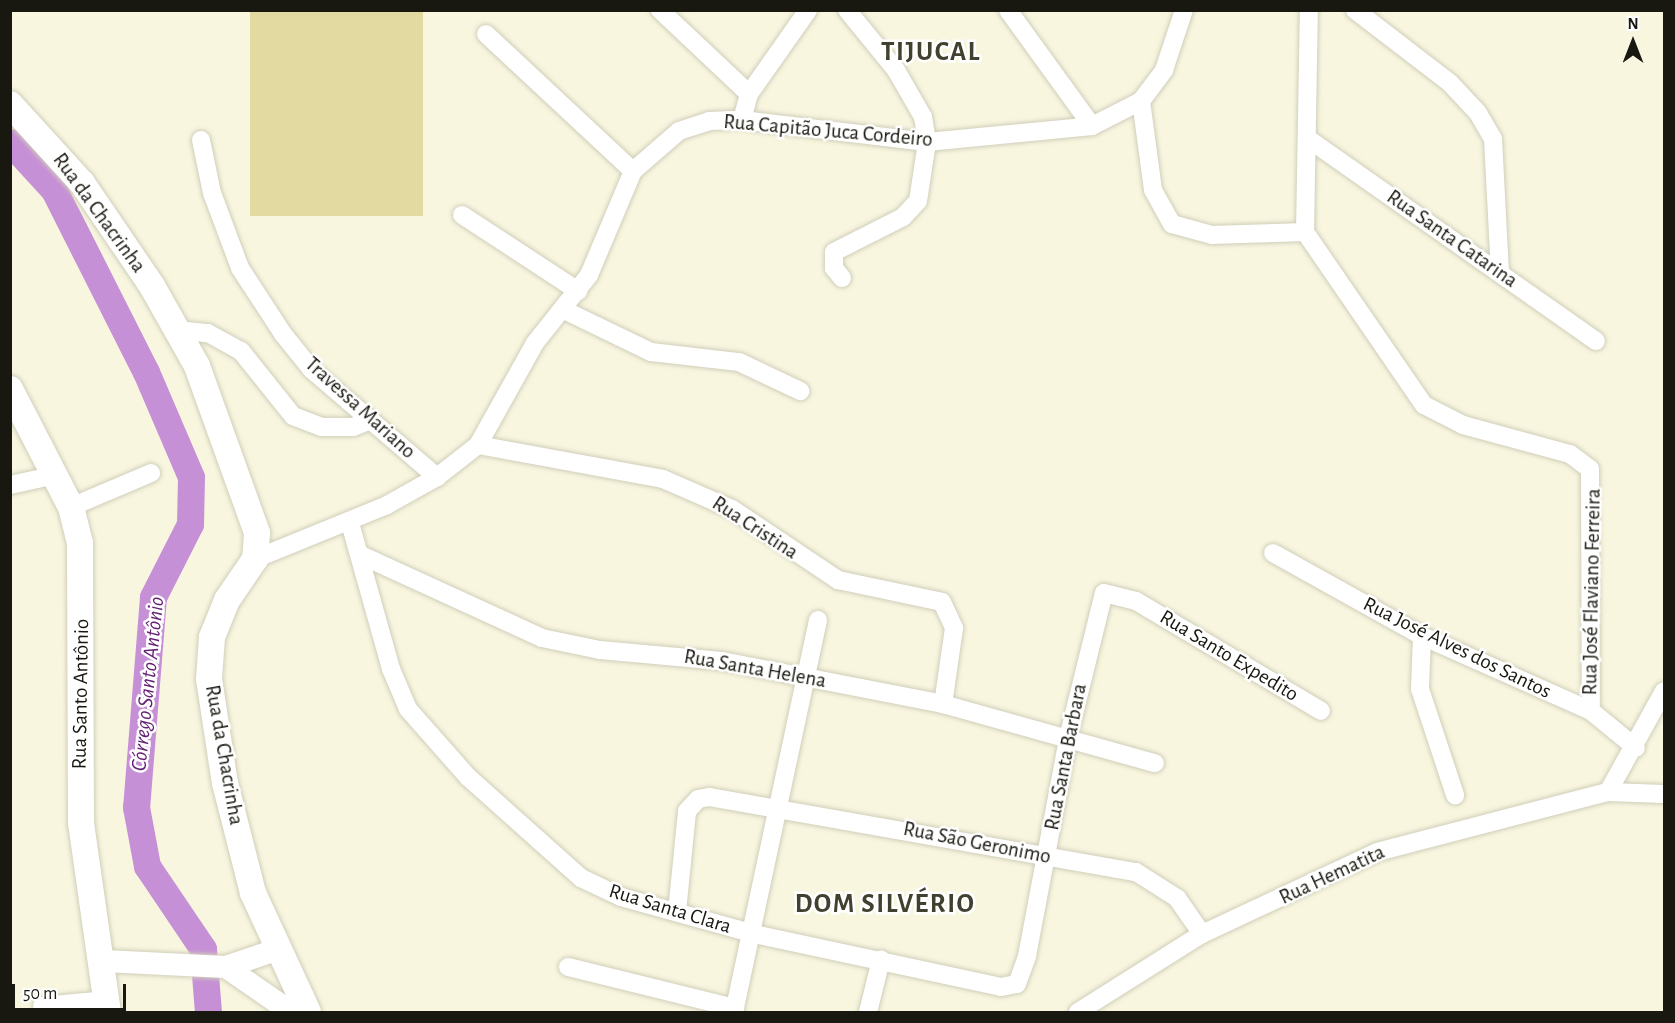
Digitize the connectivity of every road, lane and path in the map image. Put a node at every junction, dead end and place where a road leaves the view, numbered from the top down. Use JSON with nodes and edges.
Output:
{"nodes":[{"id":1,"x":660,"y":10,"type":"edge"},
{"id":2,"x":807,"y":10,"type":"edge"},
{"id":3,"x":847,"y":10,"type":"edge"},
{"id":4,"x":1008,"y":10,"type":"edge"},
{"id":5,"x":1184,"y":10,"type":"edge"},
{"id":6,"x":1309,"y":10,"type":"edge"},
{"id":7,"x":1355,"y":10,"type":"edge"},
{"id":8,"x":486,"y":34,"type":"dead end"},
{"id":9,"x":749,"y":94,"type":"junction"},
{"id":10,"x":1141,"y":102,"type":"junction"},
{"id":11,"x":10,"y":104,"type":"edge"},
{"id":12,"x":742,"y":120,"type":"junction"},
{"id":13,"x":1092,"y":126,"type":"junction"},
{"id":14,"x":1307,"y":138,"type":"junction"},
{"id":15,"x":201,"y":140,"type":"dead end"},
{"id":16,"x":927,"y":142,"type":"junction"},
{"id":17,"x":633,"y":171,"type":"junction"},
{"id":18,"x":462,"y":215,"type":"dead end"},
{"id":19,"x":1305,"y":231,"type":"junction"},
{"id":20,"x":1500,"y":272,"type":"junction"},
{"id":21,"x":842,"y":278,"type":"dead end"},
{"id":22,"x":578,"y":291,"type":"junction"},
{"id":23,"x":562,"y":309,"type":"junction"},
{"id":24,"x":177,"y":330,"type":"junction"},
{"id":25,"x":1596,"y":341,"type":"dead end"},
{"id":26,"x":10,"y":389,"type":"edge"},
{"id":27,"x":800,"y":391,"type":"dead end"},
{"id":28,"x":371,"y":420,"type":"junction"},
{"id":29,"x":478,"y":445,"type":"junction"},
{"id":30,"x":151,"y":473,"type":"dead end"},
{"id":31,"x":57,"y":475,"type":"junction"},
{"id":32,"x":437,"y":477,"type":"junction"},
{"id":33,"x":10,"y":485,"type":"edge"},
{"id":34,"x":71,"y":507,"type":"junction"},
{"id":35,"x":350,"y":523,"type":"junction"},
{"id":36,"x":1274,"y":553,"type":"dead end"},
{"id":37,"x":363,"y":556,"type":"junction"},
{"id":38,"x":255,"y":559,"type":"junction"},
{"id":39,"x":1136,"y":601,"type":"joint"},
{"id":40,"x":818,"y":620,"type":"dead end"},
{"id":41,"x":1422,"y":636,"type":"junction"},
{"id":42,"x":806,"y":678,"type":"junction"},
{"id":43,"x":1665,"y":691,"type":"edge"},
{"id":44,"x":943,"y":704,"type":"junction"},
{"id":45,"x":1321,"y":711,"type":"dead end"},
{"id":46,"x":1591,"y":711,"type":"junction"},
{"id":47,"x":1068,"y":738,"type":"junction"},
{"id":48,"x":1636,"y":748,"type":"junction"},
{"id":49,"x":1155,"y":763,"type":"dead end"},
{"id":50,"x":1608,"y":792,"type":"junction"},
{"id":51,"x":1665,"y":794,"type":"edge"},
{"id":52,"x":1455,"y":795,"type":"dead end"},
{"id":53,"x":782,"y":806,"type":"junction"},
{"id":54,"x":1047,"y":857,"type":"junction"},
{"id":55,"x":677,"y":912,"type":"junction"},
{"id":56,"x":754,"y":934,"type":"junction"},
{"id":57,"x":1202,"y":934,"type":"junction"},
{"id":58,"x":279,"y":949,"type":"junction"},
{"id":59,"x":1026,"y":956,"type":"joint"},
{"id":60,"x":880,"y":960,"type":"junction"},
{"id":61,"x":104,"y":961,"type":"junction"},
{"id":62,"x":222,"y":967,"type":"junction"},
{"id":63,"x":568,"y":967,"type":"dead end"},
{"id":64,"x":42,"y":1006,"type":"dead end"},
{"id":65,"x":108,"y":1006,"type":"edge"},
{"id":66,"x":734,"y":1010,"type":"edge"},
{"id":67,"x":291,"y":1012,"type":"edge"},
{"id":68,"x":308,"y":1012,"type":"edge"},
{"id":69,"x":868,"y":1012,"type":"edge"},
{"id":70,"x":1078,"y":1012,"type":"edge"}],
"edges":[{"from":1,"to":9,"type":"street"},
{"from":2,"to":9,"type":"street"},
{"from":3,"to":16,"type":"street"},
{"from":4,"to":13,"type":"street"},
{"from":5,"to":10,"type":"street","name":"Rua Capitão Juca Cordeiro"},
{"from":6,"to":14,"type":"street"},
{"from":7,"to":20,"type":"street"},
{"from":8,"to":17,"type":"street"},
{"from":9,"to":12,"type":"street"},
{"from":10,"to":13,"type":"street","name":"Rua Capitão Juca Cordeiro"},
{"from":10,"to":19,"type":"street"},
{"from":11,"to":24,"type":"main road","name":"Rua da Chacrinha"},
{"from":12,"to":16,"type":"street","name":"Rua Capitão Juca Cordeiro"},
{"from":12,"to":17,"type":"street","name":"Rua Capitão Juca Cordeiro"},
{"from":13,"to":16,"type":"street","name":"Rua Capitão Juca Cordeiro"},
{"from":14,"to":19,"type":"street"},
{"from":14,"to":20,"type":"street","name":"Rua Santa Catarina"},
{"from":15,"to":28,"type":"street","name":"Travessa Mariano"},
{"from":16,"to":21,"type":"street"},
{"from":17,"to":22,"type":"street","name":"Rua Capitão Juca Cordeiro"},
{"from":18,"to":22,"type":"street"},
{"from":19,"to":46,"type":"street","name":"Rua José Flaviano Ferreira"},
{"from":20,"to":25,"type":"street","name":"Rua Santa Catarina"},
{"from":22,"to":23,"type":"street","name":"Rua Capitão Juca Cordeiro"},
{"from":23,"to":27,"type":"street"},
{"from":23,"to":29,"type":"street","name":"Rua Capitão Juca Cordeiro"},
{"from":24,"to":28,"type":"street"},
{"from":24,"to":38,"type":"main road","name":"Rua da Chacrinha"},
{"from":26,"to":31,"type":"main road","name":"Rua Santo Antônio"},
{"from":28,"to":32,"type":"street","name":"Travessa Mariano"},
{"from":29,"to":32,"type":"street","name":"Rua Capitão Juca Cordeiro"},
{"from":29,"to":44,"type":"street","name":"Rua Cristina"},
{"from":30,"to":34,"type":"street"},
{"from":31,"to":33,"type":"street"},
{"from":31,"to":34,"type":"main road","name":"Rua Santo Antônio"},
{"from":32,"to":35,"type":"street","name":"Rua Capitão Juca Cordeiro"},
{"from":34,"to":61,"type":"main road","name":"Rua Santo Antônio"},
{"from":35,"to":37,"type":"street","name":"Rua Santa Clara"},
{"from":35,"to":38,"type":"street","name":"Rua Capitão Juca Cordeiro"},
{"from":36,"to":41,"type":"street","name":"Rua José Alves dos Santos"},
{"from":37,"to":42,"type":"street","name":"Rua Santa Helena"},
{"from":37,"to":55,"type":"street","name":"Rua Santa Clara"},
{"from":38,"to":58,"type":"main road","name":"Rua da Chacrinha"},
{"from":39,"to":45,"type":"street","name":"Rua Santo Expedito"},
{"from":39,"to":47,"type":"street","name":"Rua Santa Barbara"},
{"from":40,"to":42,"type":"street"},
{"from":41,"to":46,"type":"street","name":"Rua José Alves dos Santos"},
{"from":41,"to":52,"type":"street"},
{"from":42,"to":44,"type":"street","name":"Rua Santa Helena"},
{"from":42,"to":53,"type":"street"},
{"from":43,"to":48,"type":"street"},
{"from":44,"to":47,"type":"street","name":"Rua Santa Helena"},
{"from":46,"to":48,"type":"street","name":"Rua José Alves dos Santos"},
{"from":47,"to":49,"type":"street","name":"Rua Santa Helena"},
{"from":47,"to":54,"type":"street","name":"Rua Santa Barbara"},
{"from":48,"to":50,"type":"street"},
{"from":50,"to":51,"type":"street","name":"Rua Hematita"},
{"from":50,"to":57,"type":"street","name":"Rua Hematita"},
{"from":53,"to":54,"type":"street","name":"Rua São Geronimo"},
{"from":53,"to":55,"type":"street","name":"Rua São Geronimo"},
{"from":53,"to":56,"type":"street"},
{"from":54,"to":57,"type":"street","name":"Rua São Geronimo"},
{"from":54,"to":59,"type":"street","name":"Rua Santa Barbara"},
{"from":55,"to":56,"type":"street","name":"Rua Santa Clara"},
{"from":56,"to":60,"type":"street","name":"Rua Santa Clara"},
{"from":56,"to":66,"type":"street"},
{"from":57,"to":70,"type":"street","name":"Rua Hematita"},
{"from":58,"to":62,"type":"street"},
{"from":58,"to":68,"type":"main road","name":"Rua da Chacrinha"},
{"from":59,"to":60,"type":"street","name":"Rua Santa Clara"},
{"from":60,"to":69,"type":"street"},
{"from":61,"to":62,"type":"street"},
{"from":61,"to":65,"type":"main road","name":"Rua Santo Antônio"},
{"from":62,"to":67,"type":"street"},
{"from":63,"to":66,"type":"street"},
{"from":64,"to":65,"type":"street"}]}
